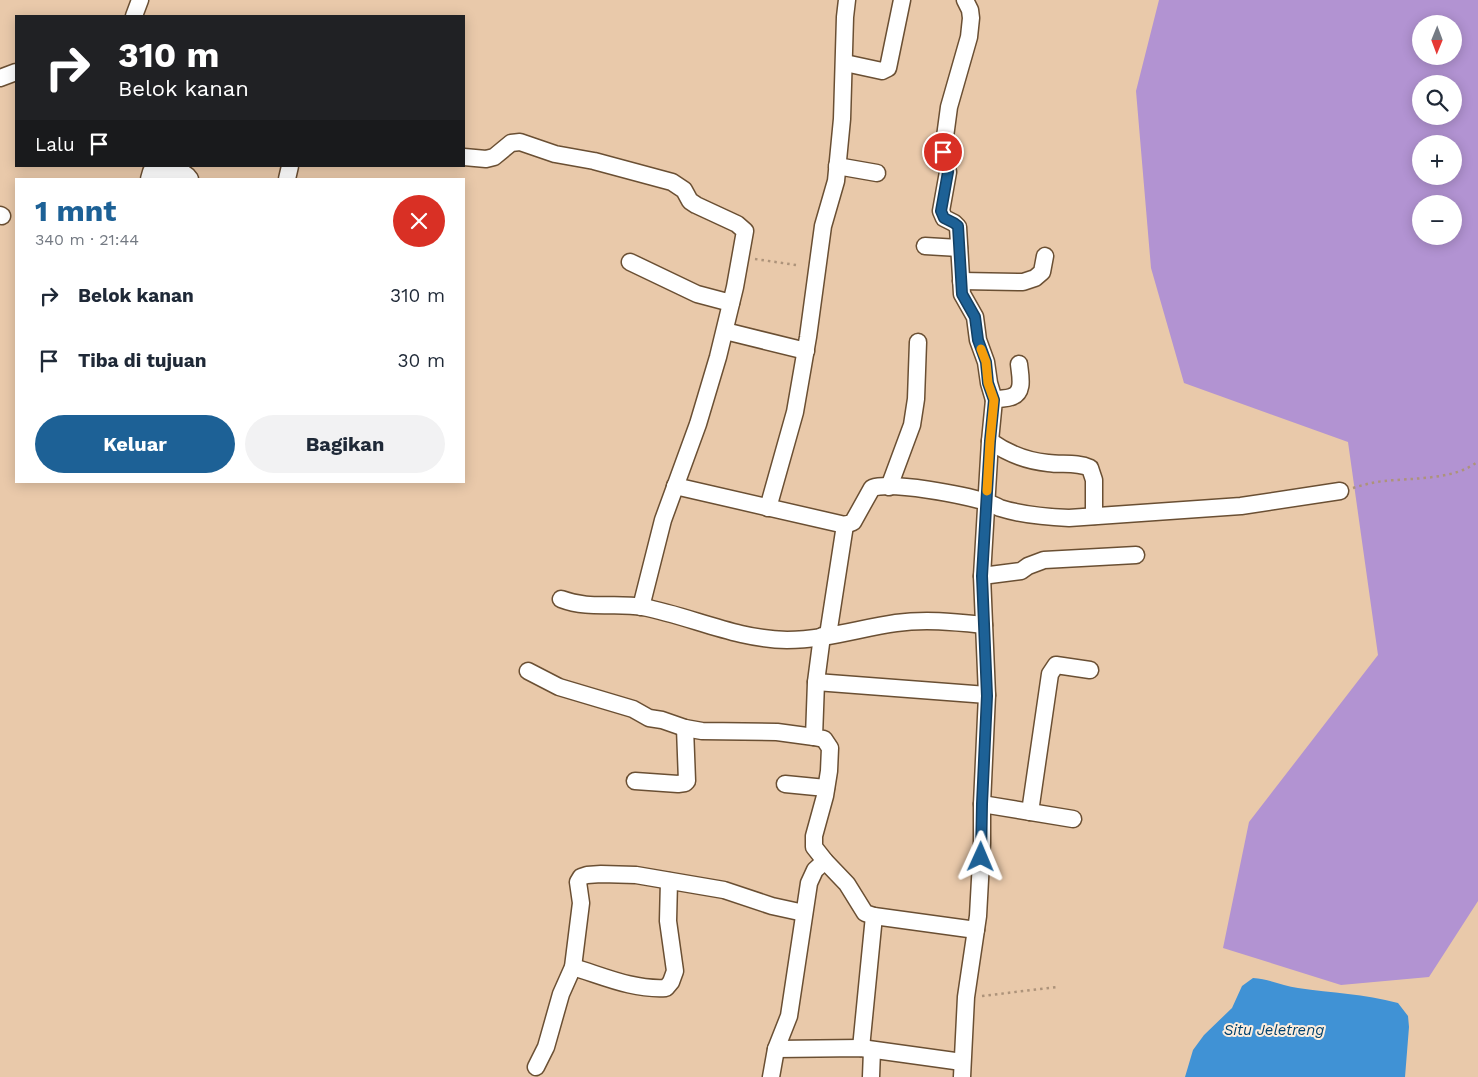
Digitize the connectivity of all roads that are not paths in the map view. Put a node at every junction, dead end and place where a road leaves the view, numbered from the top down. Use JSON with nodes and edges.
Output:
{"nodes":[{"id":1,"x":140,"y":0,"type":"edge"},
{"id":2,"x":847,"y":0,"type":"edge"},
{"id":3,"x":902,"y":0,"type":"edge"},
{"id":4,"x":965,"y":0,"type":"edge"},
{"id":5,"x":134,"y":15,"type":"edge"},
{"id":6,"x":844,"y":64,"type":"junction"},
{"id":7,"x":15,"y":72,"type":"edge"},
{"id":8,"x":0,"y":78,"type":"edge"},
{"id":9,"x":465,"y":157,"type":"edge"},
{"id":10,"x":837,"y":166,"type":"junction"},
{"id":11,"x":877,"y":173,"type":"dead end"},
{"id":12,"x":149,"y":178,"type":"edge"},
{"id":13,"x":189,"y":178,"type":"edge"},
{"id":14,"x":925,"y":246,"type":"dead end"},
{"id":15,"x":959,"y":248,"type":"junction"},
{"id":16,"x":1045,"y":256,"type":"dead end"},
{"id":17,"x":630,"y":262,"type":"dead end"},
{"id":18,"x":961,"y":281,"type":"junction"},
{"id":19,"x":732,"y":303,"type":"junction"},
{"id":20,"x":725,"y":331,"type":"junction"},
{"id":21,"x":918,"y":342,"type":"dead end"},
{"id":22,"x":806,"y":351,"type":"junction"},
{"id":23,"x":1019,"y":364,"type":"dead end"},
{"id":24,"x":994,"y":400,"type":"junction"},
{"id":25,"x":990,"y":441,"type":"junction"},
{"id":26,"x":675,"y":486,"type":"junction"},
{"id":27,"x":889,"y":487,"type":"junction"},
{"id":28,"x":1340,"y":491,"type":"road end"},
{"id":29,"x":987,"y":502,"type":"junction"},
{"id":30,"x":768,"y":508,"type":"junction"},
{"id":31,"x":1094,"y":516,"type":"junction"},
{"id":32,"x":844,"y":524,"type":"junction"},
{"id":33,"x":1136,"y":555,"type":"dead end"},
{"id":34,"x":982,"y":576,"type":"junction"},
{"id":35,"x":561,"y":599,"type":"dead end"},
{"id":36,"x":640,"y":607,"type":"junction"},
{"id":37,"x":984,"y":625,"type":"junction"},
{"id":38,"x":825,"y":636,"type":"junction"},
{"id":39,"x":1090,"y":670,"type":"dead end"},
{"id":40,"x":528,"y":671,"type":"dead end"},
{"id":41,"x":816,"y":682,"type":"junction"},
{"id":42,"x":987,"y":696,"type":"junction"},
{"id":43,"x":684,"y":728,"type":"junction"},
{"id":44,"x":814,"y":737,"type":"junction"},
{"id":45,"x":635,"y":781,"type":"dead end"},
{"id":46,"x":785,"y":784,"type":"dead end"},
{"id":47,"x":826,"y":788,"type":"junction"},
{"id":48,"x":982,"y":804,"type":"junction"},
{"id":49,"x":1030,"y":812,"type":"junction"},
{"id":50,"x":1073,"y":819,"type":"dead end"},
{"id":51,"x":825,"y":861,"type":"junction"},
{"id":52,"x":669,"y":881,"type":"junction"},
{"id":53,"x":804,"y":912,"type":"junction"},
{"id":54,"x":874,"y":916,"type":"junction"},
{"id":55,"x":976,"y":930,"type":"junction"},
{"id":56,"x":573,"y":967,"type":"junction"},
{"id":57,"x":866,"y":1049,"type":"junction"},
{"id":58,"x":776,"y":1050,"type":"junction"},
{"id":59,"x":536,"y":1067,"type":"dead end"},
{"id":60,"x":962,"y":1070,"type":"edge"},
{"id":61,"x":771,"y":1077,"type":"edge"},
{"id":62,"x":871,"y":1077,"type":"edge"}],
"edges":[{"from":1,"to":5,"type":"street"},
{"from":2,"to":6,"type":"street"},
{"from":3,"to":6,"type":"street"},
{"from":4,"to":15,"type":"street"},
{"from":6,"to":10,"type":"street"},
{"from":7,"to":8,"type":"street"},
{"from":9,"to":19,"type":"street"},
{"from":10,"to":11,"type":"street"},
{"from":10,"to":22,"type":"street"},
{"from":12,"to":13,"type":"street"},
{"from":14,"to":15,"type":"street"},
{"from":15,"to":18,"type":"street"},
{"from":16,"to":18,"type":"street"},
{"from":17,"to":19,"type":"street"},
{"from":18,"to":24,"type":"street"},
{"from":19,"to":20,"type":"street"},
{"from":20,"to":22,"type":"street"},
{"from":20,"to":26,"type":"street"},
{"from":21,"to":27,"type":"street"},
{"from":22,"to":30,"type":"street"},
{"from":23,"to":24,"type":"street"},
{"from":24,"to":25,"type":"street"},
{"from":25,"to":29,"type":"street"},
{"from":25,"to":31,"type":"street"},
{"from":26,"to":30,"type":"street"},
{"from":26,"to":36,"type":"street"},
{"from":27,"to":29,"type":"street"},
{"from":27,"to":32,"type":"street"},
{"from":28,"to":31,"type":"street"},
{"from":29,"to":31,"type":"street"},
{"from":29,"to":34,"type":"street"},
{"from":30,"to":32,"type":"street"},
{"from":32,"to":38,"type":"street"},
{"from":33,"to":34,"type":"street"},
{"from":34,"to":37,"type":"street"},
{"from":35,"to":36,"type":"street"},
{"from":36,"to":38,"type":"street"},
{"from":37,"to":38,"type":"street"},
{"from":37,"to":42,"type":"street"},
{"from":38,"to":41,"type":"street"},
{"from":39,"to":49,"type":"street"},
{"from":40,"to":43,"type":"street"},
{"from":41,"to":42,"type":"street"},
{"from":41,"to":44,"type":"street"},
{"from":42,"to":48,"type":"street"},
{"from":43,"to":44,"type":"street"},
{"from":43,"to":45,"type":"street"},
{"from":44,"to":47,"type":"street"},
{"from":46,"to":47,"type":"street"},
{"from":47,"to":51,"type":"street"},
{"from":48,"to":49,"type":"street"},
{"from":48,"to":55,"type":"street"},
{"from":49,"to":50,"type":"street"},
{"from":51,"to":53,"type":"street"},
{"from":51,"to":54,"type":"street"},
{"from":52,"to":53,"type":"street"},
{"from":52,"to":56,"type":"street"},
{"from":52,"to":56,"type":"street"},
{"from":53,"to":58,"type":"street"},
{"from":54,"to":55,"type":"street"},
{"from":54,"to":57,"type":"street"},
{"from":55,"to":60,"type":"street"},
{"from":56,"to":59,"type":"street"},
{"from":57,"to":58,"type":"street"},
{"from":57,"to":60,"type":"street"},
{"from":57,"to":62,"type":"street"},
{"from":58,"to":61,"type":"street"}]}
